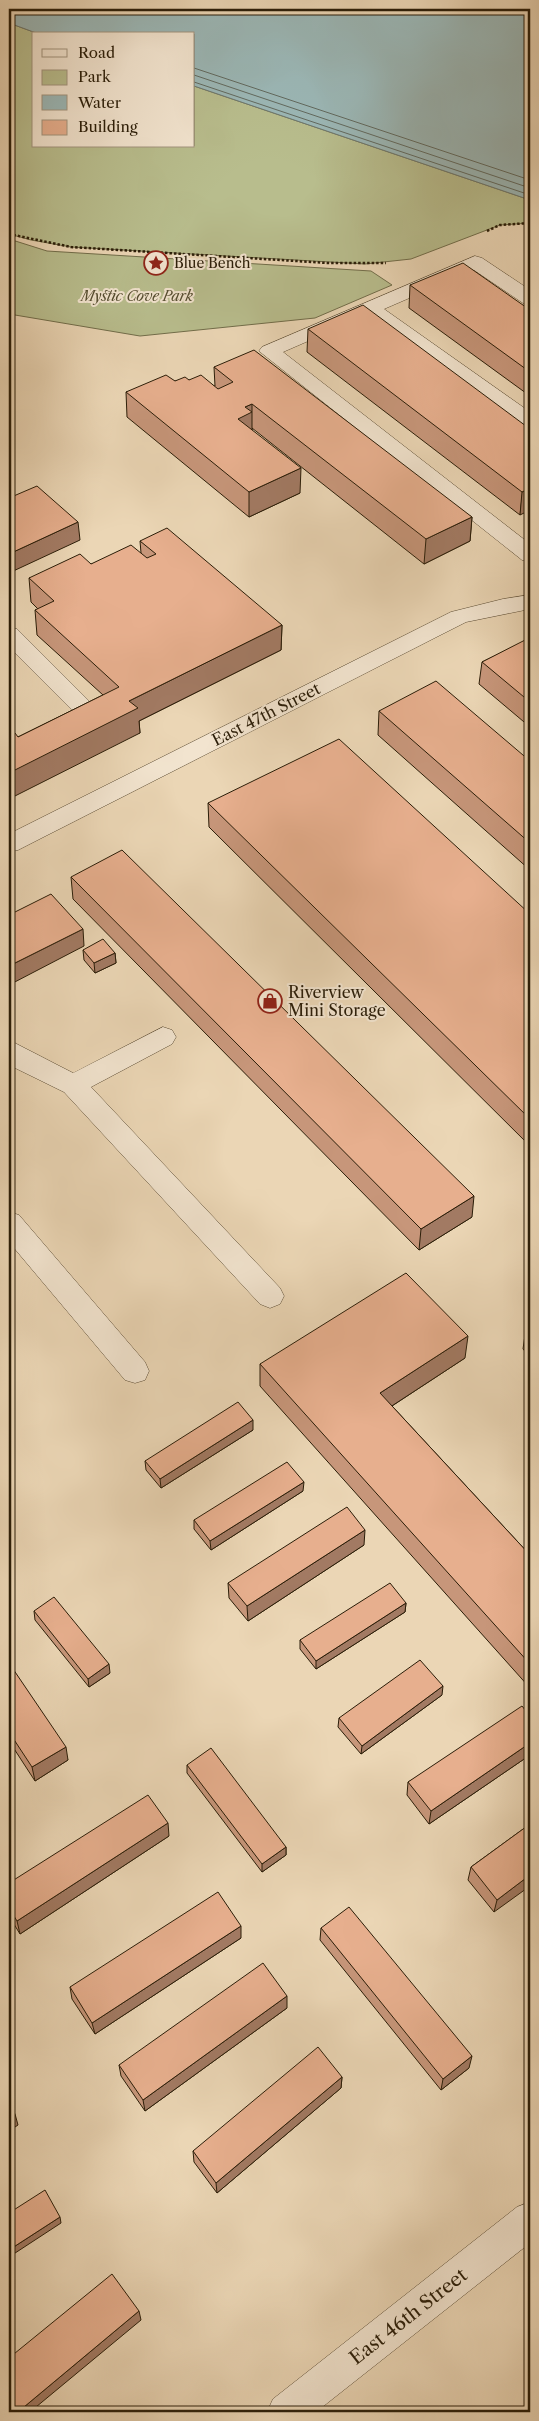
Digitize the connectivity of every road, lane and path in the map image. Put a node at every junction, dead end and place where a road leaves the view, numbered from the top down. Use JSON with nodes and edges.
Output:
{"nodes":[{"id":1,"x":530,"y":223,"type":"edge"},
{"id":2,"x":481,"y":233,"type":"dead end"},
{"id":3,"x":9,"y":234,"type":"edge"},
{"id":4,"x":392,"y":262,"type":"dead end"},
{"id":5,"x":530,"y":299,"type":"edge"},
{"id":6,"x":370,"y":308,"type":"junction"},
{"id":7,"x":530,"y":422,"type":"edge"},
{"id":8,"x":530,"y":555,"type":"edge"},
{"id":9,"x":530,"y":602,"type":"edge"},
{"id":10,"x":9,"y":634,"type":"edge"},
{"id":11,"x":9,"y":753,"type":"edge"},
{"id":12,"x":9,"y":844,"type":"edge"},
{"id":13,"x":163,"y":1037,"type":"dead end"},
{"id":14,"x":9,"y":1050,"type":"edge"},
{"id":15,"x":73,"y":1085,"type":"junction"},
{"id":16,"x":9,"y":1223,"type":"edge"},
{"id":17,"x":270,"y":1296,"type":"dead end"},
{"id":18,"x":135,"y":1371,"type":"dead end"},
{"id":19,"x":530,"y":2220,"type":"edge"},
{"id":20,"x":286,"y":2412,"type":"edge"}],
"edges":[{"from":1,"to":2,"type":"path"},
{"from":3,"to":4,"type":"path"},
{"from":5,"to":6,"type":"street"},
{"from":6,"to":7,"type":"street"},
{"from":6,"to":8,"type":"street"},
{"from":9,"to":12,"type":"street","name":"East 47th Street"},
{"from":10,"to":11,"type":"street"},
{"from":13,"to":15,"type":"street"},
{"from":14,"to":15,"type":"street"},
{"from":15,"to":17,"type":"street"},
{"from":16,"to":18,"type":"street"},
{"from":19,"to":20,"type":"street","name":"East 46th Street"}]}
